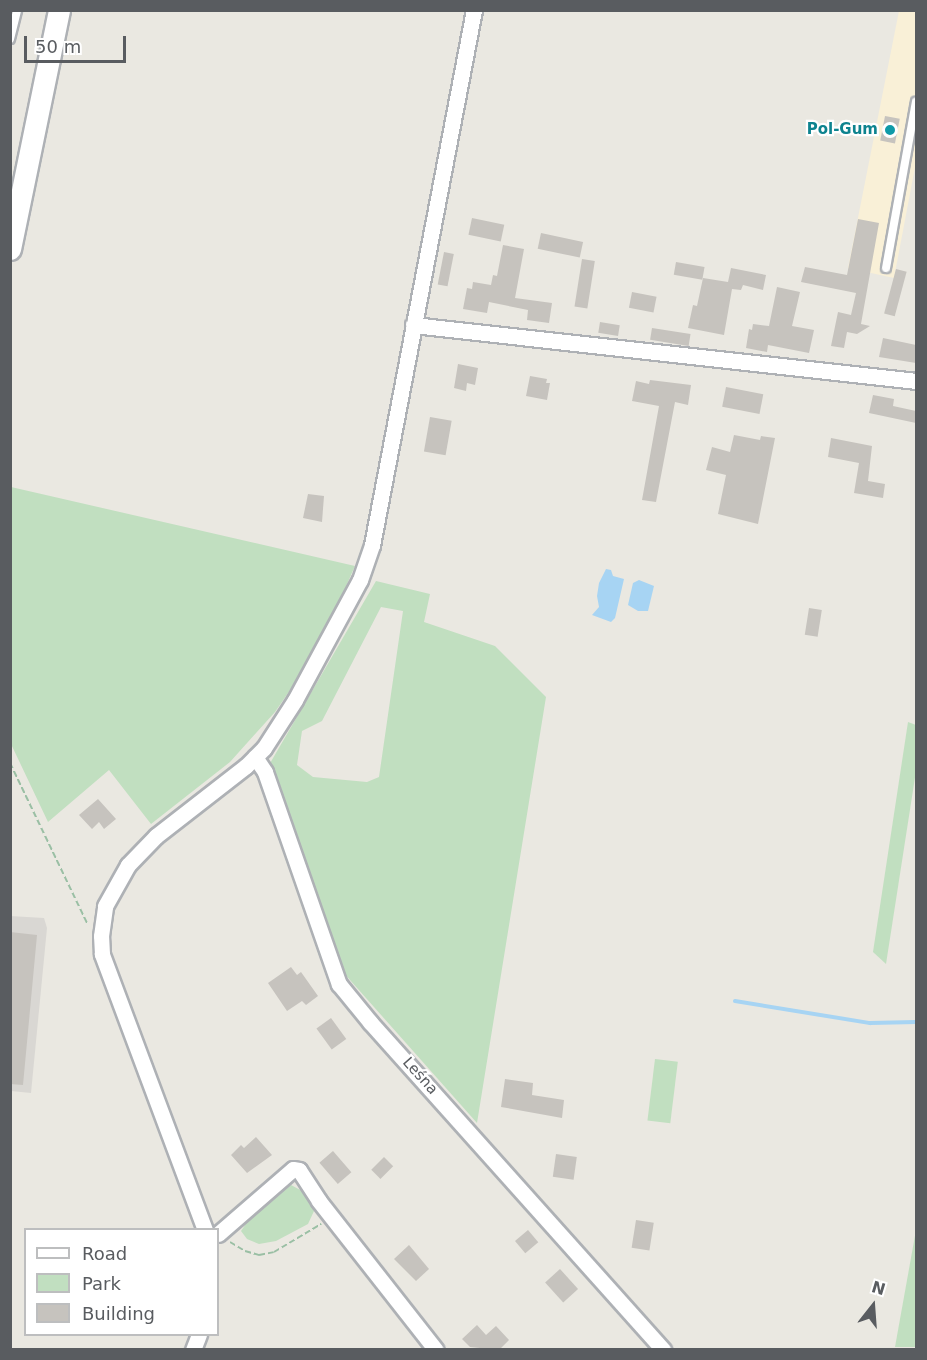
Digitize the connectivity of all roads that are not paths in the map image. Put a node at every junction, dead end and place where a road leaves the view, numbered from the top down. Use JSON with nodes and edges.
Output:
{"nodes":[{"id":1,"x":17,"y":10,"type":"edge"},
{"id":2,"x":59,"y":10,"type":"edge"},
{"id":3,"x":474,"y":10,"type":"edge"},
{"id":4,"x":10,"y":39,"type":"edge"},
{"id":5,"x":916,"y":102,"type":"edge"},
{"id":6,"x":10,"y":249,"type":"edge"},
{"id":7,"x":886,"y":268,"type":"dead end"},
{"id":8,"x":413,"y":325,"type":"junction"},
{"id":9,"x":916,"y":381,"type":"edge"},
{"id":10,"x":255,"y":757,"type":"junction"},
{"id":11,"x":204,"y":1228,"type":"edge"},
{"id":12,"x":219,"y":1233,"type":"edge"},
{"id":13,"x":199,"y":1336,"type":"edge"},
{"id":14,"x":193,"y":1350,"type":"edge"},
{"id":15,"x":436,"y":1350,"type":"edge"},
{"id":16,"x":663,"y":1350,"type":"edge"}],
"edges":[{"from":1,"to":4,"type":"lane"},
{"from":2,"to":6,"type":"main road"},
{"from":3,"to":8,"type":"street"},
{"from":5,"to":7,"type":"lane"},
{"from":8,"to":9,"type":"street"},
{"from":8,"to":10,"type":"street"},
{"from":10,"to":11,"type":"street"},
{"from":10,"to":16,"type":"street","name":"Leśna"},
{"from":12,"to":15,"type":"street"},
{"from":13,"to":14,"type":"street"}]}
